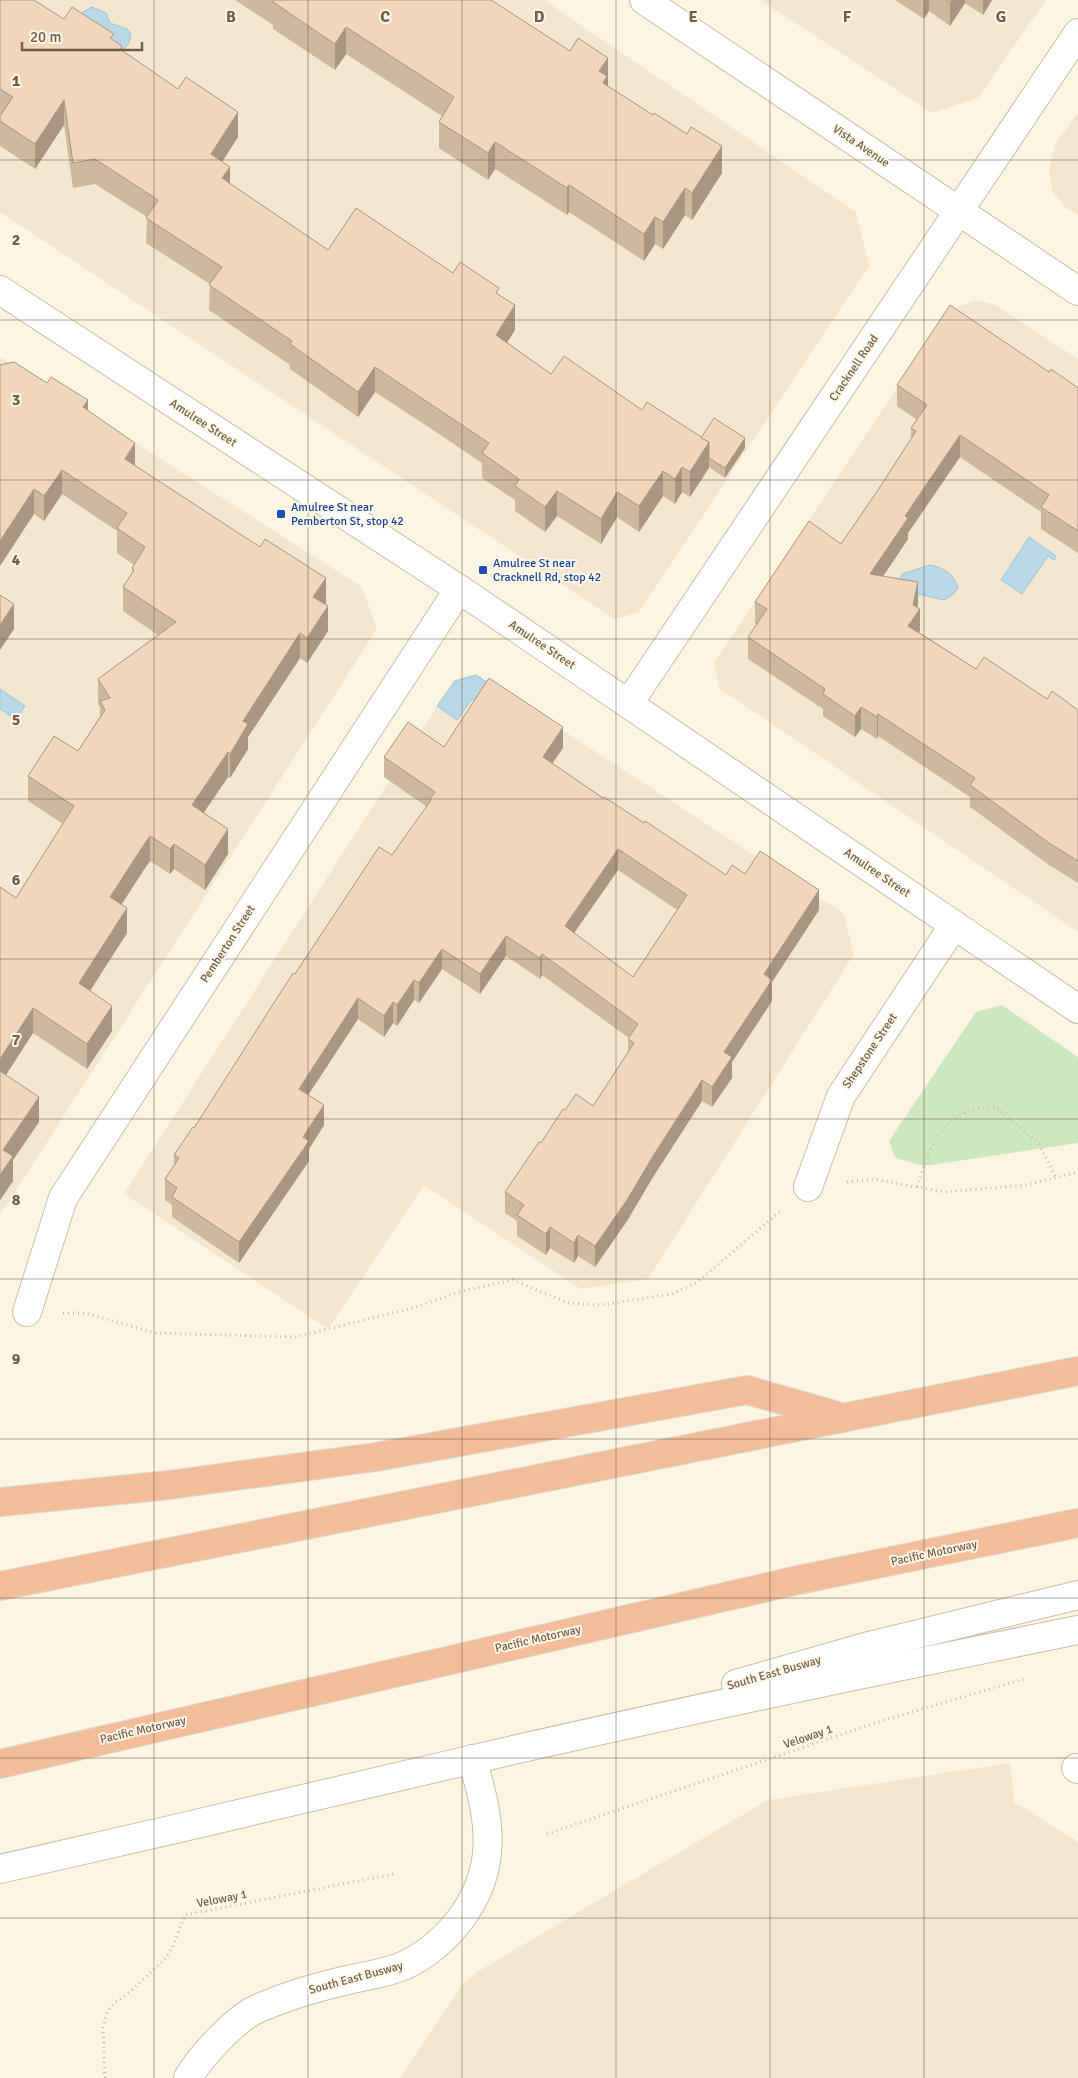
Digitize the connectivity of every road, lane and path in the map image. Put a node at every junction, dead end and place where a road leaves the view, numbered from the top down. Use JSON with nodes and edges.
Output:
{"nodes":[{"id":1,"x":644,"y":0,"type":"edge"},
{"id":2,"x":1078,"y":33,"type":"edge"},
{"id":3,"x":959,"y":212,"type":"junction"},
{"id":4,"x":0,"y":290,"type":"edge"},
{"id":5,"x":1078,"y":291,"type":"edge"},
{"id":6,"x":459,"y":589,"type":"junction"},
{"id":7,"x":628,"y":703,"type":"junction"},
{"id":8,"x":954,"y":925,"type":"junction"},
{"id":9,"x":1078,"y":1009,"type":"edge"},
{"id":10,"x":1078,"y":1172,"type":"edge"},
{"id":11,"x":1056,"y":1178,"type":"junction"},
{"id":12,"x":808,"y":1187,"type":"junction"},
{"id":13,"x":917,"y":1187,"type":"junction"},
{"id":14,"x":27,"y":1312,"type":"dead end"},
{"id":15,"x":85,"y":1313,"type":"dead end"},
{"id":16,"x":1078,"y":1372,"type":"edge"},
{"id":17,"x":844,"y":1418,"type":"junction"},
{"id":18,"x":0,"y":1502,"type":"edge"},
{"id":19,"x":1078,"y":1523,"type":"edge"},
{"id":20,"x":0,"y":1586,"type":"edge"},
{"id":21,"x":1078,"y":1595,"type":"edge"},
{"id":22,"x":1078,"y":1630,"type":"edge"},
{"id":23,"x":1032,"y":1677,"type":"dead end"},
{"id":24,"x":472,"y":1759,"type":"junction"},
{"id":25,"x":0,"y":1764,"type":"edge"},
{"id":26,"x":547,"y":1834,"type":"dead end"},
{"id":27,"x":0,"y":1869,"type":"edge"},
{"id":28,"x":394,"y":1874,"type":"dead end"},
{"id":29,"x":105,"y":2078,"type":"edge"},
{"id":30,"x":188,"y":2078,"type":"edge"}],
"edges":[{"from":1,"to":3,"type":"street","name":"Vista Avenue"},
{"from":2,"to":3,"type":"street","name":"Cracknell Road"},
{"from":3,"to":5,"type":"street","name":"Vista Avenue"},
{"from":3,"to":7,"type":"street","name":"Cracknell Road"},
{"from":4,"to":6,"type":"street","name":"Amulree Street"},
{"from":6,"to":7,"type":"street","name":"Amulree Street"},
{"from":6,"to":14,"type":"street","name":"Pemberton Street"},
{"from":7,"to":8,"type":"street","name":"Amulree Street"},
{"from":8,"to":9,"type":"street","name":"Amulree Street"},
{"from":8,"to":12,"type":"street","name":"Shepstone Street"},
{"from":10,"to":11,"type":"path"},
{"from":11,"to":13,"type":"path"},
{"from":11,"to":13,"type":"path"},
{"from":12,"to":13,"type":"path"},
{"from":12,"to":15,"type":"path"},
{"from":16,"to":17,"type":"highway"},
{"from":17,"to":18,"type":"highway"},
{"from":17,"to":20,"type":"highway"},
{"from":19,"to":25,"type":"highway","name":"Pacific Motorway"},
{"from":21,"to":24,"type":"street","name":"South East Busway"},
{"from":22,"to":24,"type":"street","name":"South East Busway"},
{"from":23,"to":26,"type":"path","name":"Veloway 1"},
{"from":24,"to":27,"type":"street","name":"South East Busway"},
{"from":24,"to":30,"type":"street","name":"South East Busway"},
{"from":28,"to":29,"type":"path","name":"Veloway 1"}]}
